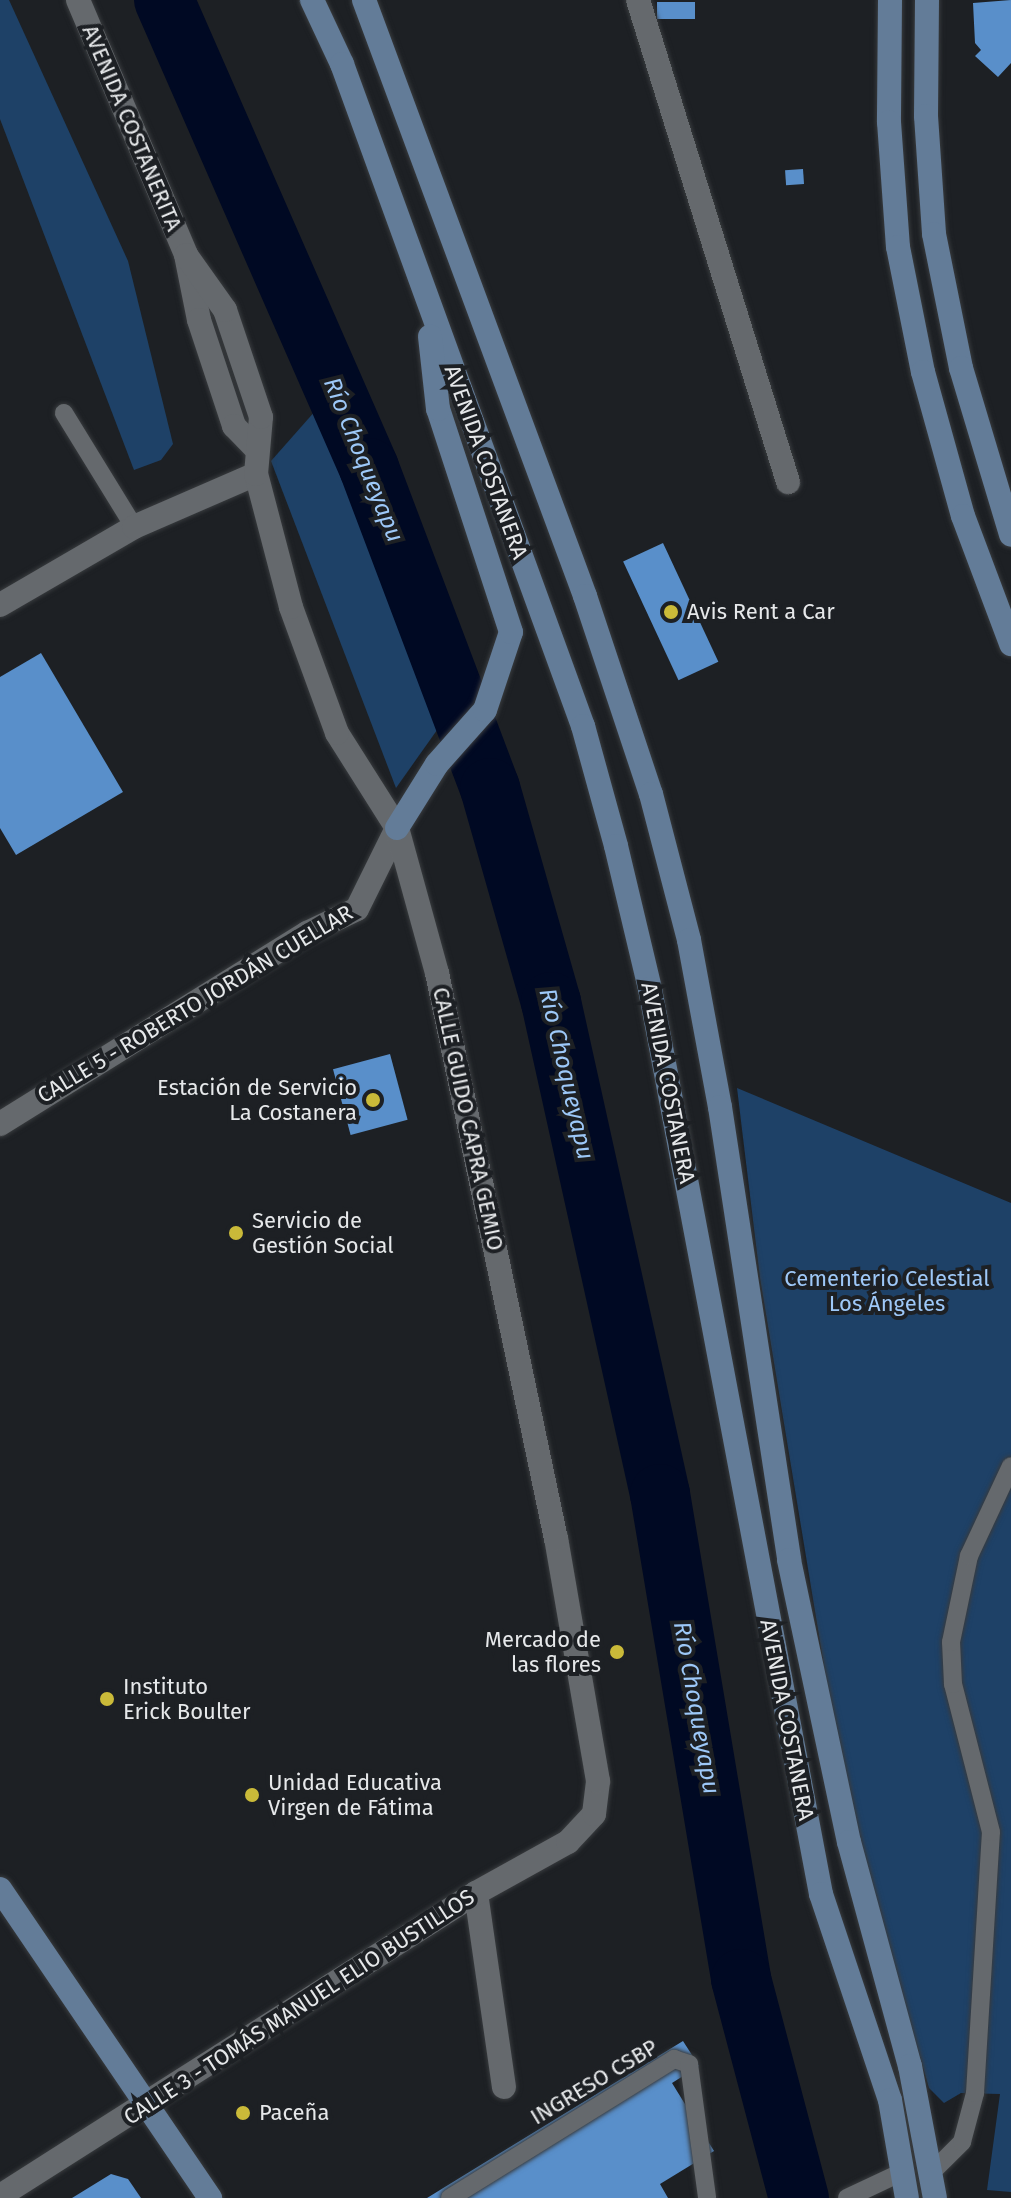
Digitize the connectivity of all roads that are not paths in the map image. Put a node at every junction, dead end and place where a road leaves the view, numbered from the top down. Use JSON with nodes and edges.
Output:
{"nodes":[{"id":1,"x":78,"y":0,"type":"edge"},
{"id":2,"x":312,"y":0,"type":"edge"},
{"id":3,"x":364,"y":0,"type":"edge"},
{"id":4,"x":638,"y":0,"type":"edge"},
{"id":5,"x":890,"y":0,"type":"edge"},
{"id":6,"x":927,"y":0,"type":"edge"},
{"id":7,"x":425,"y":298,"type":"junction"},
{"id":8,"x":64,"y":413,"type":"dead end"},
{"id":9,"x":256,"y":449,"type":"joint"},
{"id":10,"x":256,"y":474,"type":"junction"},
{"id":11,"x":788,"y":482,"type":"dead end"},
{"id":12,"x":134,"y":527,"type":"junction"},
{"id":13,"x":1011,"y":535,"type":"edge"},
{"id":14,"x":0,"y":605,"type":"edge"},
{"id":15,"x":1011,"y":644,"type":"edge"},
{"id":16,"x":397,"y":828,"type":"junction"},
{"id":17,"x":0,"y":1124,"type":"edge"},
{"id":18,"x":1011,"y":1466,"type":"edge"},
{"id":19,"x":594,"y":1814,"type":"joint"},
{"id":20,"x":0,"y":1889,"type":"edge"},
{"id":21,"x":476,"y":1893,"type":"junction"},
{"id":22,"x":504,"y":2087,"type":"dead end"},
{"id":23,"x":145,"y":2106,"type":"junction"},
{"id":24,"x":904,"y":2171,"type":"junction"},
{"id":25,"x":932,"y":2187,"type":"edge"},
{"id":26,"x":0,"y":2196,"type":"edge"},
{"id":27,"x":210,"y":2198,"type":"edge"},
{"id":28,"x":450,"y":2198,"type":"edge"},
{"id":29,"x":707,"y":2198,"type":"edge"},
{"id":30,"x":847,"y":2198,"type":"edge"},
{"id":31,"x":907,"y":2198,"type":"edge"}],
"edges":[{"from":1,"to":9,"type":"street","name":"AVENIDA COSTANERITA"},
{"from":2,"to":7,"type":"main road","name":"AVENIDA COSTANERA"},
{"from":3,"to":25,"type":"main road","name":"AVENIDA COSTANERA"},
{"from":4,"to":11,"type":"street"},
{"from":5,"to":15,"type":"main road"},
{"from":6,"to":13,"type":"main road"},
{"from":7,"to":16,"type":"main road"},
{"from":7,"to":24,"type":"main road","name":"AVENIDA COSTANERA"},
{"from":8,"to":12,"type":"lane"},
{"from":9,"to":10,"type":"street","name":"CALLE GUIDO CAPRA GEMIO"},
{"from":10,"to":12,"type":"street"},
{"from":10,"to":16,"type":"street","name":"CALLE GUIDO CAPRA GEMIO"},
{"from":12,"to":14,"type":"street"},
{"from":16,"to":17,"type":"street","name":"CALLE 5 - ROBERTO JORDÁN CUELLAR"},
{"from":16,"to":19,"type":"street","name":"CALLE GUIDO CAPRA GEMIO"},
{"from":18,"to":25,"type":"lane"},
{"from":19,"to":21,"type":"street","name":"CALLE 3 - TOMÁS MANUEL ELIO BUSTILLOS"},
{"from":20,"to":23,"type":"main road"},
{"from":21,"to":22,"type":"street"},
{"from":21,"to":23,"type":"street","name":"CALLE 3 - TOMÁS MANUEL ELIO BUSTILLOS"},
{"from":23,"to":26,"type":"street","name":"CALLE 3 - TOMÁS MANUEL ELIO BUSTILLOS"},
{"from":23,"to":27,"type":"main road"},
{"from":24,"to":30,"type":"lane"},
{"from":24,"to":31,"type":"main road","name":"AVENIDA COSTANERA"},
{"from":28,"to":29,"type":"lane","name":"INGRESO CSBP"}]}
